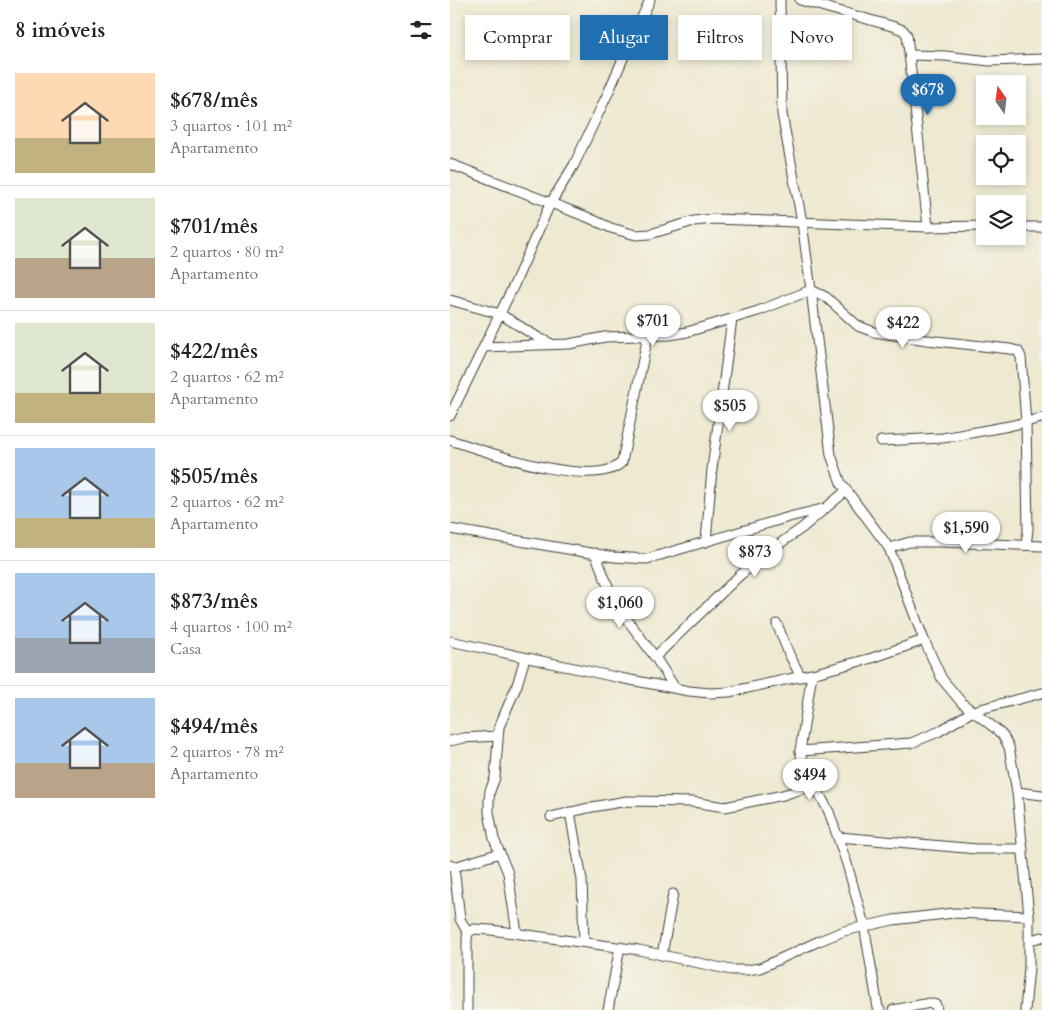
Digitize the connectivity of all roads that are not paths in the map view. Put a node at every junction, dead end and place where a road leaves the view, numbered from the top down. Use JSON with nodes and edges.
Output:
{"nodes":[{"id":1,"x":650,"y":0,"type":"edge"},
{"id":2,"x":780,"y":0,"type":"edge"},
{"id":3,"x":800,"y":0,"type":"edge"},
{"id":4,"x":910,"y":54,"type":"junction"},
{"id":5,"x":1042,"y":59,"type":"edge"},
{"id":6,"x":450,"y":164,"type":"edge"},
{"id":7,"x":550,"y":204,"type":"junction"},
{"id":8,"x":802,"y":222,"type":"junction"},
{"id":9,"x":976,"y":226,"type":"edge"},
{"id":10,"x":928,"y":227,"type":"junction"},
{"id":11,"x":1026,"y":227,"type":"edge"},
{"id":12,"x":1042,"y":227,"type":"edge"},
{"id":13,"x":812,"y":290,"type":"junction"},
{"id":14,"x":450,"y":300,"type":"edge"},
{"id":15,"x":500,"y":314,"type":"junction"},
{"id":16,"x":732,"y":319,"type":"junction"},
{"id":17,"x":648,"y":335,"type":"junction"},
{"id":18,"x":552,"y":344,"type":"junction"},
{"id":19,"x":484,"y":347,"type":"junction"},
{"id":20,"x":450,"y":416,"type":"edge"},
{"id":21,"x":1042,"y":418,"type":"edge"},
{"id":22,"x":1026,"y":422,"type":"junction"},
{"id":23,"x":450,"y":440,"type":"edge"},
{"id":24,"x":881,"y":441,"type":"dead end"},
{"id":25,"x":846,"y":491,"type":"junction"},
{"id":26,"x":826,"y":508,"type":"junction"},
{"id":27,"x":450,"y":529,"type":"edge"},
{"id":28,"x":706,"y":542,"type":"junction"},
{"id":29,"x":1026,"y":545,"type":"junction"},
{"id":30,"x":1042,"y":546,"type":"edge"},
{"id":31,"x":890,"y":548,"type":"junction"},
{"id":32,"x":595,"y":553,"type":"junction"},
{"id":33,"x":777,"y":624,"type":"dead end"},
{"id":34,"x":924,"y":640,"type":"junction"},
{"id":35,"x":450,"y":641,"type":"edge"},
{"id":36,"x":656,"y":657,"type":"junction"},
{"id":37,"x":525,"y":658,"type":"junction"},
{"id":38,"x":812,"y":674,"type":"junction"},
{"id":39,"x":800,"y":676,"type":"junction"},
{"id":40,"x":675,"y":688,"type":"junction"},
{"id":41,"x":1042,"y":692,"type":"edge"},
{"id":42,"x":973,"y":711,"type":"junction"},
{"id":43,"x":497,"y":736,"type":"junction"},
{"id":44,"x":450,"y":741,"type":"edge"},
{"id":45,"x":800,"y":751,"type":"junction"},
{"id":46,"x":814,"y":786,"type":"junction"},
{"id":47,"x":1017,"y":792,"type":"junction"},
{"id":48,"x":1042,"y":795,"type":"edge"},
{"id":49,"x":570,"y":812,"type":"junction"},
{"id":50,"x":551,"y":817,"type":"dead end"},
{"id":51,"x":839,"y":837,"type":"junction"},
{"id":52,"x":1023,"y":849,"type":"junction"},
{"id":53,"x":500,"y":853,"type":"junction"},
{"id":54,"x":452,"y":866,"type":"edge"},
{"id":55,"x":673,"y":894,"type":"dead end"},
{"id":56,"x":1029,"y":916,"type":"junction"},
{"id":57,"x":864,"y":925,"type":"junction"},
{"id":58,"x":468,"y":933,"type":"junction"},
{"id":59,"x":517,"y":933,"type":"junction"},
{"id":60,"x":1042,"y":937,"type":"edge"},
{"id":61,"x":1030,"y":940,"type":"junction"},
{"id":62,"x":584,"y":942,"type":"junction"},
{"id":63,"x":620,"y":947,"type":"junction"},
{"id":64,"x":662,"y":955,"type":"junction"},
{"id":65,"x":466,"y":1010,"type":"edge"},
{"id":66,"x":608,"y":1010,"type":"edge"},
{"id":67,"x":880,"y":1010,"type":"edge"},
{"id":68,"x":893,"y":1010,"type":"edge"},
{"id":69,"x":937,"y":1010,"type":"edge"},
{"id":70,"x":1025,"y":1010,"type":"edge"}],
"edges":[{"from":1,"to":7,"type":"street"},
{"from":2,"to":8,"type":"street"},
{"from":3,"to":4,"type":"street"},
{"from":4,"to":5,"type":"street"},
{"from":4,"to":10,"type":"street"},
{"from":6,"to":7,"type":"street"},
{"from":7,"to":8,"type":"street"},
{"from":7,"to":15,"type":"street"},
{"from":8,"to":10,"type":"street"},
{"from":8,"to":13,"type":"street"},
{"from":9,"to":10,"type":"street"},
{"from":11,"to":12,"type":"street"},
{"from":13,"to":16,"type":"street"},
{"from":13,"to":22,"type":"street"},
{"from":13,"to":25,"type":"street"},
{"from":14,"to":15,"type":"street"},
{"from":15,"to":18,"type":"street"},
{"from":15,"to":19,"type":"street"},
{"from":16,"to":17,"type":"street"},
{"from":16,"to":28,"type":"street"},
{"from":17,"to":18,"type":"street"},
{"from":17,"to":23,"type":"street"},
{"from":18,"to":19,"type":"street"},
{"from":19,"to":20,"type":"street"},
{"from":21,"to":22,"type":"street"},
{"from":22,"to":24,"type":"street"},
{"from":22,"to":29,"type":"street"},
{"from":25,"to":26,"type":"street"},
{"from":25,"to":31,"type":"street"},
{"from":26,"to":28,"type":"street"},
{"from":26,"to":36,"type":"street"},
{"from":27,"to":32,"type":"street"},
{"from":28,"to":32,"type":"street"},
{"from":29,"to":30,"type":"street"},
{"from":29,"to":31,"type":"street"},
{"from":31,"to":34,"type":"street"},
{"from":32,"to":36,"type":"street"},
{"from":33,"to":39,"type":"street"},
{"from":34,"to":38,"type":"street"},
{"from":34,"to":42,"type":"street"},
{"from":35,"to":37,"type":"street"},
{"from":36,"to":40,"type":"street"},
{"from":37,"to":40,"type":"street"},
{"from":37,"to":43,"type":"street"},
{"from":38,"to":39,"type":"street"},
{"from":38,"to":45,"type":"street"},
{"from":39,"to":40,"type":"street"},
{"from":41,"to":42,"type":"street"},
{"from":42,"to":45,"type":"street"},
{"from":42,"to":47,"type":"street"},
{"from":43,"to":44,"type":"street"},
{"from":43,"to":53,"type":"street"},
{"from":45,"to":46,"type":"street"},
{"from":46,"to":49,"type":"street"},
{"from":46,"to":51,"type":"street"},
{"from":47,"to":48,"type":"street"},
{"from":47,"to":52,"type":"street"},
{"from":49,"to":50,"type":"street"},
{"from":49,"to":62,"type":"street"},
{"from":51,"to":52,"type":"street"},
{"from":51,"to":57,"type":"street"},
{"from":52,"to":56,"type":"street"},
{"from":53,"to":54,"type":"street"},
{"from":53,"to":59,"type":"street"},
{"from":54,"to":58,"type":"street"},
{"from":55,"to":64,"type":"street"},
{"from":56,"to":57,"type":"street"},
{"from":56,"to":61,"type":"street"},
{"from":57,"to":64,"type":"street"},
{"from":57,"to":67,"type":"street"},
{"from":58,"to":59,"type":"street"},
{"from":58,"to":65,"type":"street"},
{"from":59,"to":62,"type":"street"},
{"from":60,"to":61,"type":"street"},
{"from":61,"to":70,"type":"street"},
{"from":62,"to":63,"type":"street"},
{"from":63,"to":64,"type":"street"},
{"from":63,"to":66,"type":"street"},
{"from":68,"to":69,"type":"street"}]}
